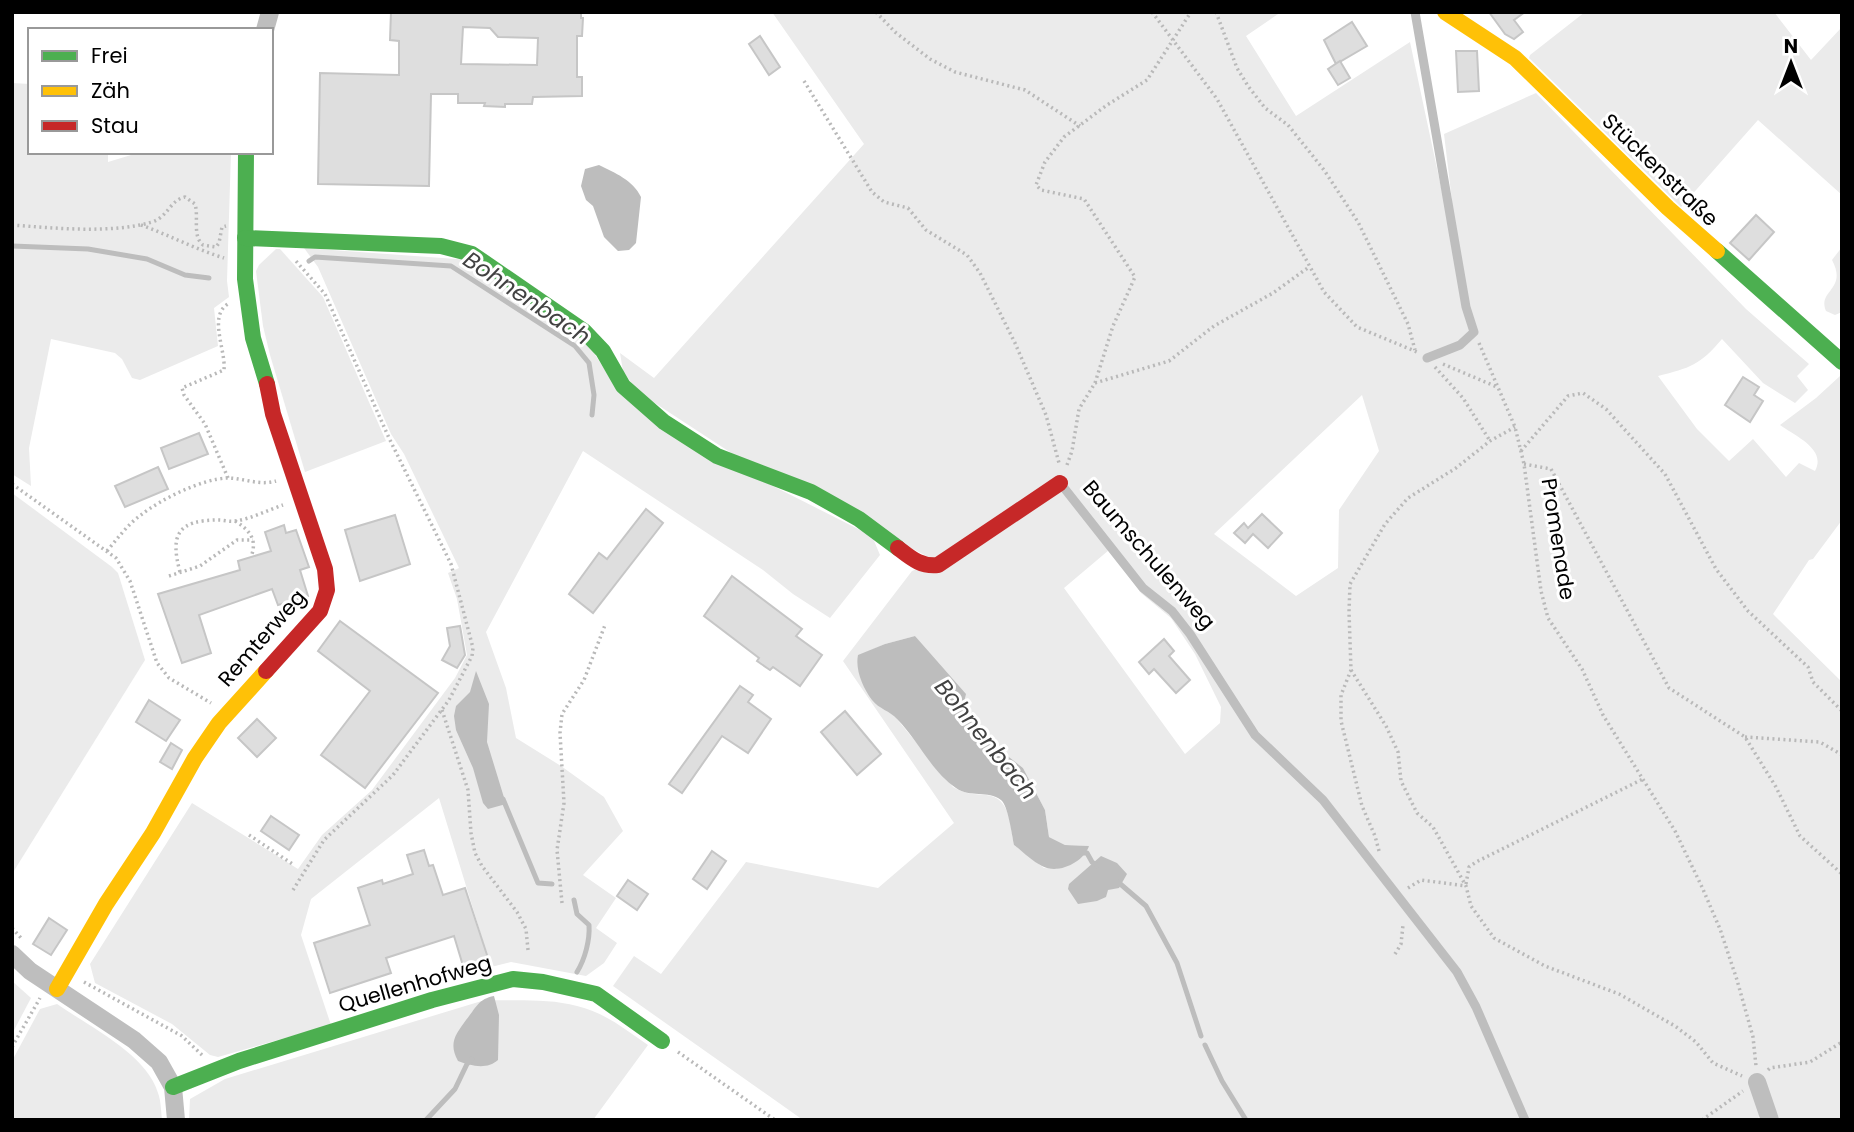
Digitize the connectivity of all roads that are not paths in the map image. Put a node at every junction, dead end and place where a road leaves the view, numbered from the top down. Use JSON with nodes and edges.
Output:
{"nodes":[{"id":1,"x":1415,"y":12,"type":"edge"},
{"id":2,"x":1445,"y":12,"type":"edge"},
{"id":3,"x":246,"y":154,"type":"edge"},
{"id":4,"x":245,"y":232,"type":"junction"},
{"id":5,"x":1427,"y":358,"type":"road end"},
{"id":6,"x":1842,"y":362,"type":"edge"},
{"id":7,"x":1060,"y":483,"type":"joint"},
{"id":8,"x":12,"y":954,"type":"edge"},
{"id":9,"x":62,"y":982,"type":"junction"},
{"id":10,"x":662,"y":1041,"type":"road end"},
{"id":11,"x":1757,"y":1082,"type":"road end"},
{"id":12,"x":173,"y":1087,"type":"junction"},
{"id":13,"x":176,"y":1120,"type":"edge"},
{"id":14,"x":1525,"y":1120,"type":"edge"},
{"id":15,"x":1770,"y":1120,"type":"edge"}],
"edges":[{"from":1,"to":5,"type":"lane"},
{"from":2,"to":6,"type":"street","name":"Stückenstraße"},
{"from":3,"to":4,"type":"street","name":"Remterweg"},
{"from":4,"to":7,"type":"street","name":"Baumschulenweg"},
{"from":4,"to":9,"type":"street","name":"Remterweg"},
{"from":7,"to":14,"type":"lane","name":"Baumschulenweg"},
{"from":8,"to":9,"type":"street"},
{"from":9,"to":12,"type":"street"},
{"from":10,"to":12,"type":"street","name":"Quellenhofweg"},
{"from":11,"to":15,"type":"street"},
{"from":12,"to":13,"type":"street"}]}
